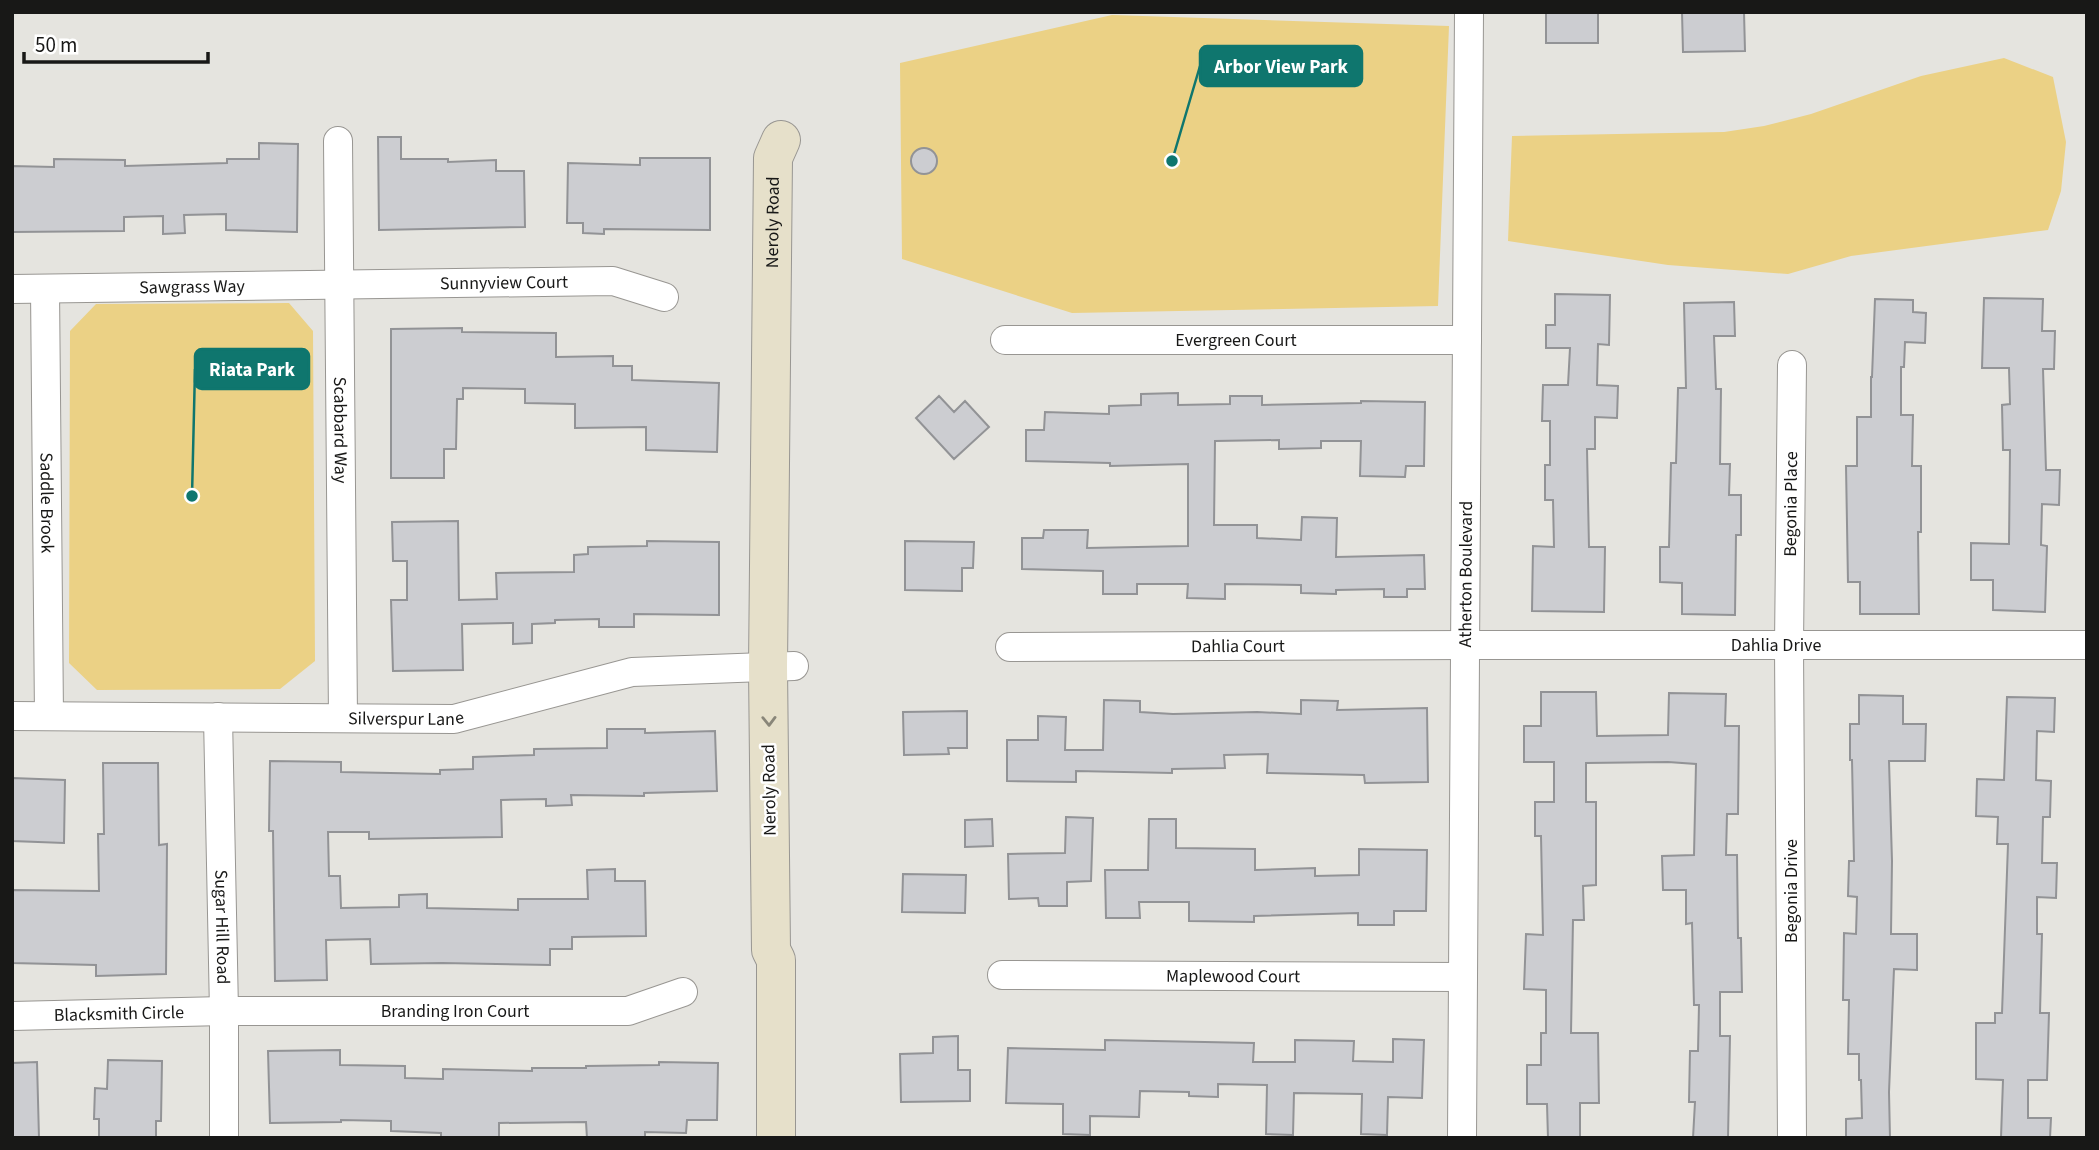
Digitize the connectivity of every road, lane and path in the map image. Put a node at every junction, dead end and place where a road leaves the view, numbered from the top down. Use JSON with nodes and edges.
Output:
{"nodes":[{"id":1,"x":1469,"y":12,"type":"edge"},
{"id":2,"x":338,"y":141,"type":"dead end"},
{"id":3,"x":339,"y":285,"type":"junction"},
{"id":4,"x":12,"y":289,"type":"edge"},
{"id":5,"x":46,"y":289,"type":"junction"},
{"id":6,"x":664,"y":297,"type":"dead end"},
{"id":7,"x":1005,"y":340,"type":"dead end"},
{"id":8,"x":1467,"y":340,"type":"junction"},
{"id":9,"x":1792,"y":365,"type":"dead end"},
{"id":10,"x":1465,"y":645,"type":"junction"},
{"id":11,"x":1789,"y":645,"type":"junction"},
{"id":12,"x":2087,"y":645,"type":"edge"},
{"id":13,"x":1010,"y":647,"type":"dead end"},
{"id":14,"x":781,"y":667,"type":"junction"},
{"id":15,"x":12,"y":716,"type":"edge"},
{"id":16,"x":49,"y":716,"type":"junction"},
{"id":17,"x":218,"y":717,"type":"junction"},
{"id":18,"x":343,"y":718,"type":"junction"},
{"id":19,"x":1002,"y":975,"type":"dead end"},
{"id":20,"x":1463,"y":977,"type":"junction"},
{"id":21,"x":683,"y":992,"type":"dead end"},
{"id":22,"x":224,"y":1011,"type":"junction"},
{"id":23,"x":12,"y":1016,"type":"edge"},
{"id":24,"x":224,"y":1138,"type":"edge"},
{"id":25,"x":776,"y":1138,"type":"edge"},
{"id":26,"x":794,"y":1138,"type":"edge"},
{"id":27,"x":1462,"y":1138,"type":"edge"},
{"id":28,"x":1792,"y":1138,"type":"edge"}],
"edges":[{"from":1,"to":8,"type":"street","name":"Atherton Boulevard"},
{"from":2,"to":3,"type":"street","name":"Scabbard Way"},
{"from":3,"to":5,"type":"street","name":"Sawgrass Way"},
{"from":3,"to":6,"type":"street","name":"Sunnyview Court"},
{"from":3,"to":18,"type":"street","name":"Scabbard Way"},
{"from":4,"to":5,"type":"street","name":"Sawgrass Way"},
{"from":5,"to":16,"type":"street","name":"Saddle Brook"},
{"from":7,"to":8,"type":"street","name":"Evergreen Court"},
{"from":8,"to":10,"type":"street","name":"Atherton Boulevard"},
{"from":9,"to":11,"type":"street","name":"Begonia Place"},
{"from":10,"to":11,"type":"street","name":"Dahlia Drive"},
{"from":10,"to":13,"type":"street","name":"Dahlia Court"},
{"from":10,"to":20,"type":"street","name":"Atherton Boulevard"},
{"from":11,"to":12,"type":"street","name":"Dahlia Drive"},
{"from":11,"to":28,"type":"street","name":"Begonia Drive"},
{"from":14,"to":14,"type":"street","name":"Neroly Road"},
{"from":14,"to":18,"type":"street","name":"Silverspur Lane"},
{"from":14,"to":25,"type":"street","name":"Neroly Road","one_way":true},
{"from":14,"to":26,"type":"street","name":"Neroly Road"},
{"from":15,"to":16,"type":"street","name":"Silverspur Lane"},
{"from":16,"to":17,"type":"street","name":"Silverspur Lane"},
{"from":17,"to":18,"type":"street","name":"Silverspur Lane"},
{"from":17,"to":22,"type":"street","name":"Sugar Hill Road"},
{"from":19,"to":20,"type":"street","name":"Maplewood Court"},
{"from":20,"to":27,"type":"street","name":"Atherton Boulevard"},
{"from":21,"to":22,"type":"street","name":"Branding Iron Court"},
{"from":22,"to":23,"type":"street","name":"Blacksmith Circle"},
{"from":22,"to":24,"type":"street","name":"Sugar Hill Road"}]}
